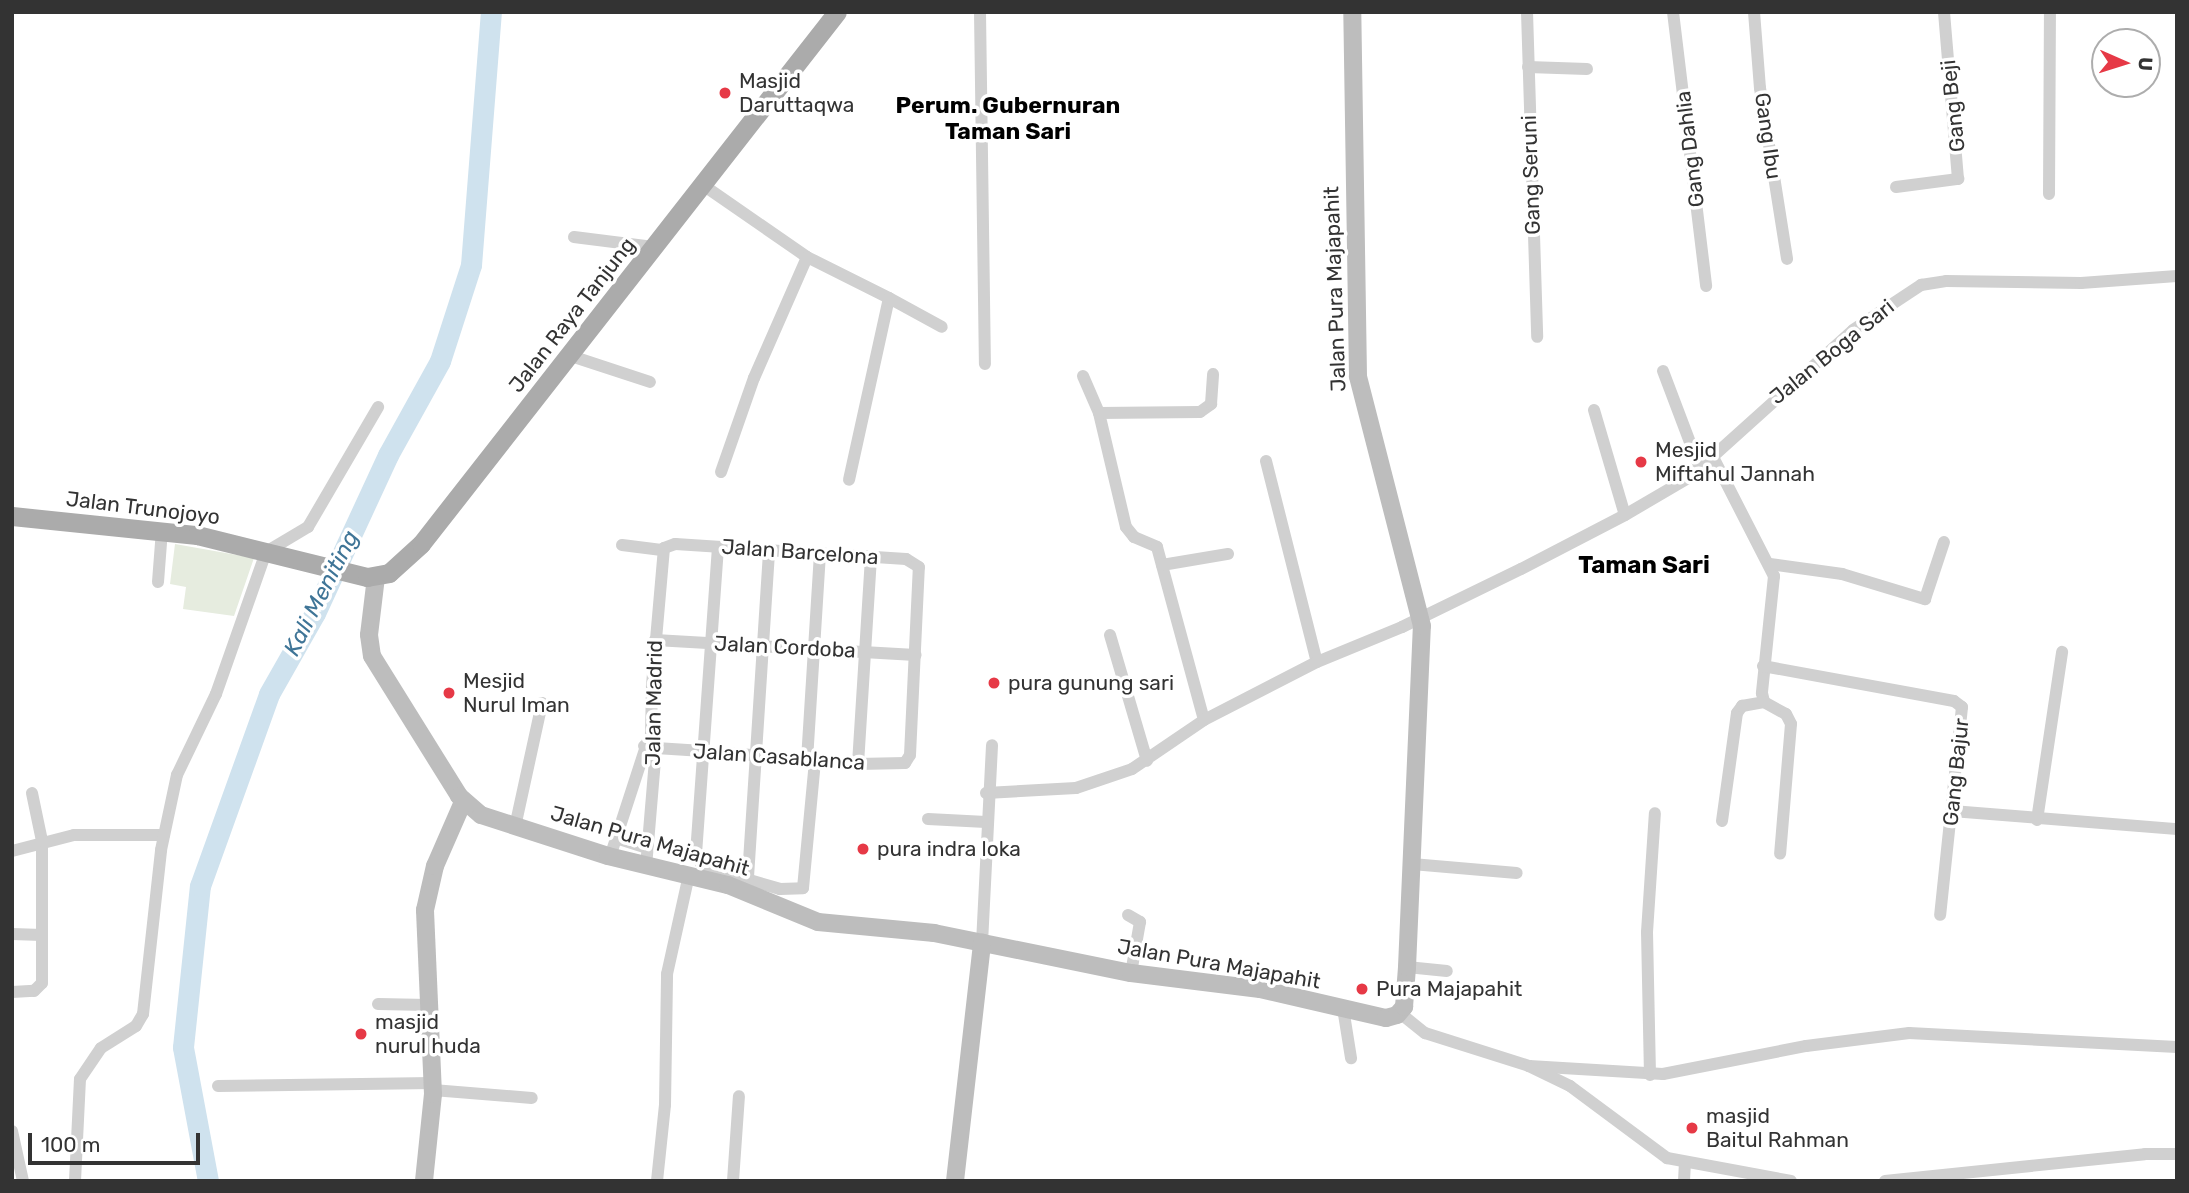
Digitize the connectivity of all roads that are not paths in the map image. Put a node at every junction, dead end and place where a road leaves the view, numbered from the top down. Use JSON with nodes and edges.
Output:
{"nodes":[{"id":1,"x":837,"y":12,"type":"edge"},
{"id":2,"x":980,"y":12,"type":"edge"},
{"id":3,"x":1352,"y":12,"type":"edge"},
{"id":4,"x":1527,"y":12,"type":"edge"},
{"id":5,"x":1674,"y":12,"type":"edge"},
{"id":6,"x":1754,"y":12,"type":"edge"},
{"id":7,"x":1944,"y":12,"type":"edge"},
{"id":8,"x":2050,"y":12,"type":"edge"},
{"id":9,"x":1528,"y":67,"type":"junction"},
{"id":10,"x":1587,"y":69,"type":"dead end"},
{"id":11,"x":703,"y":185,"type":"junction"},
{"id":12,"x":1896,"y":187,"type":"dead end"},
{"id":13,"x":2049,"y":194,"type":"dead end"},
{"id":14,"x":574,"y":237,"type":"dead end"},
{"id":15,"x":653,"y":247,"type":"junction"},
{"id":16,"x":807,"y":257,"type":"junction"},
{"id":17,"x":1787,"y":259,"type":"dead end"},
{"id":18,"x":2177,"y":276,"type":"edge"},
{"id":19,"x":1706,"y":286,"type":"dead end"},
{"id":20,"x":890,"y":298,"type":"junction"},
{"id":21,"x":942,"y":327,"type":"dead end"},
{"id":22,"x":1537,"y":337,"type":"dead end"},
{"id":23,"x":571,"y":356,"type":"junction"},
{"id":24,"x":985,"y":364,"type":"dead end"},
{"id":25,"x":1663,"y":371,"type":"dead end"},
{"id":26,"x":1213,"y":374,"type":"dead end"},
{"id":27,"x":1083,"y":376,"type":"dead end"},
{"id":28,"x":650,"y":382,"type":"dead end"},
{"id":29,"x":378,"y":407,"type":"dead end"},
{"id":30,"x":1594,"y":410,"type":"dead end"},
{"id":31,"x":1099,"y":413,"type":"junction"},
{"id":32,"x":1713,"y":457,"type":"junction"},
{"id":33,"x":1266,"y":461,"type":"dead end"},
{"id":34,"x":1700,"y":469,"type":"junction"},
{"id":35,"x":721,"y":472,"type":"dead end"},
{"id":36,"x":849,"y":480,"type":"dead end"},
{"id":37,"x":1625,"y":515,"type":"junction"},
{"id":38,"x":12,"y":516,"type":"edge"},
{"id":39,"x":162,"y":530,"type":"junction"},
{"id":40,"x":1944,"y":542,"type":"dead end"},
{"id":41,"x":622,"y":545,"type":"dead end"},
{"id":42,"x":666,"y":547,"type":"junction"},
{"id":43,"x":718,"y":547,"type":"junction"},
{"id":44,"x":769,"y":551,"type":"junction"},
{"id":45,"x":266,"y":552,"type":"junction"},
{"id":46,"x":820,"y":554,"type":"junction"},
{"id":47,"x":1228,"y":554,"type":"dead end"},
{"id":48,"x":871,"y":557,"type":"junction"},
{"id":49,"x":1770,"y":564,"type":"junction"},
{"id":50,"x":1162,"y":565,"type":"junction"},
{"id":51,"x":376,"y":577,"type":"junction"},
{"id":52,"x":159,"y":582,"type":"dead end"},
{"id":53,"x":1421,"y":618,"type":"junction"},
{"id":54,"x":1110,"y":635,"type":"dead end"},
{"id":55,"x":655,"y":640,"type":"junction"},
{"id":56,"x":711,"y":643,"type":"junction"},
{"id":57,"x":761,"y":646,"type":"junction"},
{"id":58,"x":865,"y":652,"type":"junction"},
{"id":59,"x":2062,"y":652,"type":"dead end"},
{"id":60,"x":813,"y":655,"type":"junction"},
{"id":61,"x":916,"y":655,"type":"junction"},
{"id":62,"x":1317,"y":662,"type":"junction"},
{"id":63,"x":1763,"y":666,"type":"junction"},
{"id":64,"x":1765,"y":702,"type":"junction"},
{"id":65,"x":542,"y":703,"type":"dead end"},
{"id":66,"x":1204,"y":720,"type":"junction"},
{"id":67,"x":992,"y":745,"type":"dead end"},
{"id":68,"x":650,"y":747,"type":"junction"},
{"id":69,"x":755,"y":755,"type":"junction"},
{"id":70,"x":703,"y":756,"type":"junction"},
{"id":71,"x":811,"y":760,"type":"junction"},
{"id":72,"x":1147,"y":761,"type":"junction"},
{"id":73,"x":858,"y":764,"type":"junction"},
{"id":74,"x":32,"y":793,"type":"dead end"},
{"id":75,"x":986,"y":793,"type":"junction"},
{"id":76,"x":463,"y":802,"type":"junction"},
{"id":77,"x":1952,"y":811,"type":"junction"},
{"id":78,"x":1655,"y":813,"type":"dead end"},
{"id":79,"x":928,"y":819,"type":"dead end"},
{"id":80,"x":2037,"y":820,"type":"junction"},
{"id":81,"x":1722,"y":821,"type":"dead end"},
{"id":82,"x":986,"y":822,"type":"junction"},
{"id":83,"x":514,"y":827,"type":"junction"},
{"id":84,"x":2177,"y":830,"type":"edge"},
{"id":85,"x":164,"y":835,"type":"junction"},
{"id":86,"x":616,"y":838,"type":"junction"},
{"id":87,"x":43,"y":841,"type":"junction"},
{"id":88,"x":12,"y":851,"type":"edge"},
{"id":89,"x":1780,"y":854,"type":"dead end"},
{"id":90,"x":610,"y":857,"type":"junction"},
{"id":91,"x":646,"y":857,"type":"junction"},
{"id":92,"x":1412,"y":864,"type":"junction"},
{"id":93,"x":1517,"y":873,"type":"dead end"},
{"id":94,"x":689,"y":875,"type":"junction"},
{"id":95,"x":748,"y":877,"type":"junction"},
{"id":96,"x":1128,"y":915,"type":"dead end"},
{"id":97,"x":1940,"y":915,"type":"dead end"},
{"id":98,"x":12,"y":933,"type":"edge"},
{"id":99,"x":42,"y":935,"type":"junction"},
{"id":100,"x":982,"y":943,"type":"junction"},
{"id":101,"x":1407,"y":967,"type":"junction"},
{"id":102,"x":1447,"y":971,"type":"dead end"},
{"id":103,"x":1131,"y":973,"type":"junction"},
{"id":104,"x":12,"y":992,"type":"edge"},
{"id":105,"x":378,"y":1004,"type":"dead end"},
{"id":106,"x":428,"y":1005,"type":"junction"},
{"id":107,"x":1343,"y":1009,"type":"junction"},
{"id":108,"x":1400,"y":1013,"type":"junction"},
{"id":109,"x":2177,"y":1047,"type":"edge"},
{"id":110,"x":1351,"y":1058,"type":"dead end"},
{"id":111,"x":1529,"y":1066,"type":"junction"},
{"id":112,"x":1650,"y":1075,"type":"junction"},
{"id":113,"x":218,"y":1086,"type":"dead end"},
{"id":114,"x":433,"y":1087,"type":"junction"},
{"id":115,"x":739,"y":1096,"type":"dead end"},
{"id":116,"x":532,"y":1098,"type":"dead end"},
{"id":117,"x":12,"y":1132,"type":"edge"},
{"id":118,"x":2177,"y":1154,"type":"edge"},
{"id":119,"x":1685,"y":1163,"type":"junction"},
{"id":120,"x":23,"y":1181,"type":"edge"},
{"id":121,"x":75,"y":1181,"type":"edge"},
{"id":122,"x":424,"y":1181,"type":"edge"},
{"id":123,"x":658,"y":1181,"type":"edge"},
{"id":124,"x":733,"y":1181,"type":"edge"},
{"id":125,"x":955,"y":1181,"type":"edge"},
{"id":126,"x":1684,"y":1181,"type":"edge"},
{"id":127,"x":1791,"y":1181,"type":"edge"},
{"id":128,"x":1885,"y":1181,"type":"edge"}],
"edges":[{"from":1,"to":11,"type":"main road","name":"Jalan Raya Tanjung"},
{"from":2,"to":24,"type":"street"},
{"from":3,"to":53,"type":"street","name":"Jalan Pura Majapahit"},
{"from":4,"to":9,"type":"street","name":"Gang Seruni"},
{"from":5,"to":19,"type":"street","name":"Gang Dahlia"},
{"from":6,"to":17,"type":"street","name":"Gang Ibu"},
{"from":7,"to":12,"type":"street","name":"Gang Beji"},
{"from":8,"to":13,"type":"street"},
{"from":9,"to":10,"type":"street"},
{"from":9,"to":22,"type":"street","name":"Gang Seruni"},
{"from":11,"to":15,"type":"main road","name":"Jalan Raya Tanjung"},
{"from":11,"to":16,"type":"street"},
{"from":14,"to":15,"type":"street"},
{"from":15,"to":23,"type":"main road","name":"Jalan Raya Tanjung"},
{"from":16,"to":20,"type":"street"},
{"from":16,"to":35,"type":"street"},
{"from":18,"to":32,"type":"street","name":"Jalan Boga Sari"},
{"from":20,"to":21,"type":"street"},
{"from":20,"to":36,"type":"street"},
{"from":23,"to":28,"type":"street"},
{"from":23,"to":51,"type":"main road","name":"Jalan Raya Tanjung"},
{"from":25,"to":34,"type":"street"},
{"from":26,"to":31,"type":"street"},
{"from":27,"to":31,"type":"street"},
{"from":29,"to":45,"type":"street"},
{"from":30,"to":37,"type":"street"},
{"from":31,"to":50,"type":"street"},
{"from":32,"to":34,"type":"street","name":"Jalan Boga Sari"},
{"from":32,"to":49,"type":"street"},
{"from":33,"to":62,"type":"street"},
{"from":34,"to":37,"type":"street","name":"Jalan Boga Sari"},
{"from":37,"to":53,"type":"street","name":"Jalan Boga Sari"},
{"from":38,"to":39,"type":"main road","name":"Jalan Trunojoyo"},
{"from":39,"to":45,"type":"main road","name":"Jalan Trunojoyo"},
{"from":39,"to":52,"type":"street"},
{"from":40,"to":49,"type":"street"},
{"from":41,"to":42,"type":"street","name":"Jalan Barcelona"},
{"from":42,"to":43,"type":"street","name":"Jalan Barcelona"},
{"from":42,"to":55,"type":"street","name":"Jalan Madrid"},
{"from":43,"to":44,"type":"street","name":"Jalan Barcelona"},
{"from":43,"to":56,"type":"street"},
{"from":44,"to":46,"type":"street","name":"Jalan Barcelona"},
{"from":44,"to":57,"type":"street"},
{"from":45,"to":51,"type":"main road","name":"Jalan Trunojoyo"},
{"from":45,"to":85,"type":"street"},
{"from":46,"to":48,"type":"street","name":"Jalan Barcelona"},
{"from":46,"to":60,"type":"street"},
{"from":47,"to":50,"type":"street"},
{"from":48,"to":58,"type":"street"},
{"from":48,"to":61,"type":"street","name":"Jalan Barcelona"},
{"from":49,"to":63,"type":"street"},
{"from":50,"to":66,"type":"street"},
{"from":51,"to":76,"type":"street","name":"Jalan Pura Majapahit"},
{"from":53,"to":62,"type":"street","name":"Jalan Boga Sari"},
{"from":53,"to":92,"type":"street","name":"Jalan Pura Majapahit"},
{"from":54,"to":72,"type":"street"},
{"from":55,"to":56,"type":"street","name":"Jalan Cordoba"},
{"from":55,"to":68,"type":"street","name":"Jalan Madrid"},
{"from":56,"to":57,"type":"street","name":"Jalan Cordoba"},
{"from":56,"to":70,"type":"street"},
{"from":57,"to":60,"type":"street","name":"Jalan Cordoba"},
{"from":57,"to":69,"type":"street"},
{"from":58,"to":60,"type":"street","name":"Jalan Cordoba"},
{"from":58,"to":61,"type":"street","name":"Jalan Cordoba"},
{"from":58,"to":73,"type":"street"},
{"from":59,"to":80,"type":"street"},
{"from":60,"to":71,"type":"street"},
{"from":61,"to":73,"type":"street","name":"Jalan Casablanca"},
{"from":62,"to":66,"type":"street","name":"Jalan Boga Sari"},
{"from":63,"to":64,"type":"street"},
{"from":63,"to":77,"type":"street","name":"Gang Bajur"},
{"from":64,"to":81,"type":"street"},
{"from":64,"to":89,"type":"street"},
{"from":65,"to":83,"type":"street"},
{"from":66,"to":72,"type":"street","name":"Jalan Boga Sari"},
{"from":67,"to":75,"type":"street"},
{"from":68,"to":70,"type":"street","name":"Jalan Casablanca"},
{"from":68,"to":86,"type":"street"},
{"from":68,"to":91,"type":"street","name":"Jalan Madrid"},
{"from":69,"to":70,"type":"street","name":"Jalan Casablanca"},
{"from":69,"to":71,"type":"street","name":"Jalan Casablanca"},
{"from":69,"to":95,"type":"street"},
{"from":70,"to":95,"type":"street"},
{"from":71,"to":73,"type":"street","name":"Jalan Casablanca"},
{"from":71,"to":95,"type":"street"},
{"from":72,"to":75,"type":"street","name":"Jalan Boga Sari"},
{"from":74,"to":87,"type":"street"},
{"from":75,"to":82,"type":"street"},
{"from":76,"to":83,"type":"street","name":"Jalan Pura Majapahit"},
{"from":76,"to":106,"type":"street"},
{"from":77,"to":80,"type":"street"},
{"from":77,"to":97,"type":"street","name":"Gang Bajur"},
{"from":78,"to":112,"type":"street"},
{"from":79,"to":82,"type":"street"},
{"from":80,"to":84,"type":"street"},
{"from":82,"to":100,"type":"street"},
{"from":83,"to":90,"type":"street","name":"Jalan Pura Majapahit"},
{"from":85,"to":87,"type":"street"},
{"from":85,"to":121,"type":"street"},
{"from":86,"to":90,"type":"street"},
{"from":86,"to":91,"type":"street"},
{"from":87,"to":88,"type":"street"},
{"from":87,"to":99,"type":"street"},
{"from":90,"to":91,"type":"street","name":"Jalan Pura Majapahit"},
{"from":91,"to":94,"type":"street","name":"Jalan Pura Majapahit"},
{"from":92,"to":93,"type":"street"},
{"from":92,"to":101,"type":"street","name":"Jalan Pura Majapahit"},
{"from":94,"to":100,"type":"street","name":"Jalan Pura Majapahit"},
{"from":94,"to":123,"type":"street"},
{"from":96,"to":103,"type":"street"},
{"from":98,"to":99,"type":"street"},
{"from":99,"to":104,"type":"street"},
{"from":100,"to":103,"type":"street","name":"Jalan Pura Majapahit"},
{"from":100,"to":125,"type":"street"},
{"from":101,"to":102,"type":"street"},
{"from":101,"to":108,"type":"street","name":"Jalan Pura Majapahit"},
{"from":103,"to":107,"type":"street","name":"Jalan Pura Majapahit"},
{"from":105,"to":106,"type":"street"},
{"from":106,"to":114,"type":"street"},
{"from":107,"to":108,"type":"street","name":"Jalan Pura Majapahit"},
{"from":107,"to":110,"type":"street"},
{"from":108,"to":111,"type":"street"},
{"from":109,"to":112,"type":"street"},
{"from":111,"to":112,"type":"street"},
{"from":111,"to":119,"type":"street"},
{"from":113,"to":114,"type":"street"},
{"from":114,"to":116,"type":"street"},
{"from":114,"to":122,"type":"street"},
{"from":115,"to":124,"type":"street"},
{"from":117,"to":120,"type":"street"},
{"from":118,"to":128,"type":"street"},
{"from":119,"to":126,"type":"street"},
{"from":119,"to":127,"type":"street"}]}
